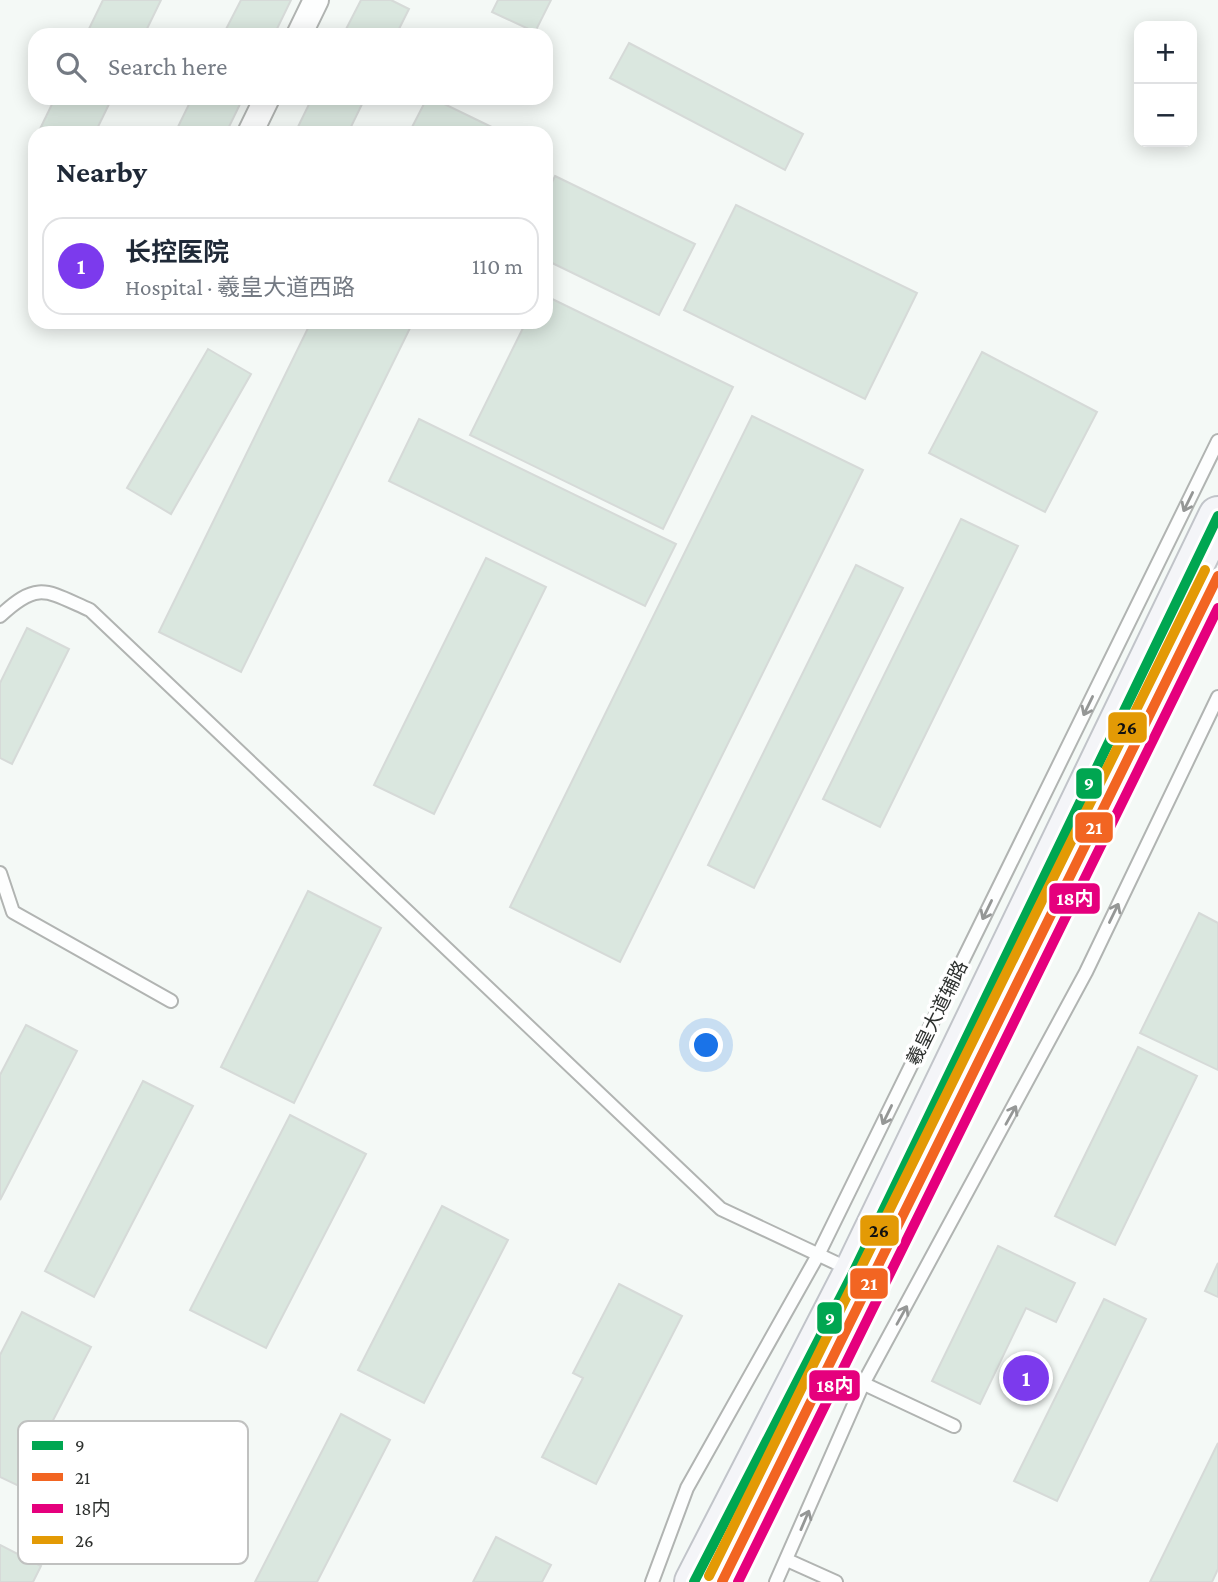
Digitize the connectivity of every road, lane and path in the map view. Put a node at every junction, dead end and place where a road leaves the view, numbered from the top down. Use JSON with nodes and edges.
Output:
{"nodes":[{"id":1,"x":316,"y":0,"type":"edge"},
{"id":2,"x":302,"y":28,"type":"edge"},
{"id":3,"x":264,"y":105,"type":"edge"},
{"id":4,"x":253,"y":126,"type":"edge"},
{"id":5,"x":1218,"y":441,"type":"edge"},
{"id":6,"x":1218,"y":516,"type":"edge"},
{"id":7,"x":1218,"y":576,"type":"edge"},
{"id":8,"x":0,"y":616,"type":"edge"},
{"id":9,"x":1218,"y":697,"type":"edge"},
{"id":10,"x":0,"y":873,"type":"edge"},
{"id":11,"x":171,"y":1001,"type":"dead end"},
{"id":12,"x":818,"y":1255,"type":"junction"},
{"id":13,"x":853,"y":1271,"type":"junction"},
{"id":14,"x":828,"y":1367,"type":"junction"},
{"id":15,"x":863,"y":1384,"type":"junction"},
{"id":16,"x":954,"y":1426,"type":"dead end"},
{"id":17,"x":787,"y":1560,"type":"junction"},
{"id":18,"x":652,"y":1582,"type":"edge"},
{"id":19,"x":694,"y":1582,"type":"edge"},
{"id":20,"x":722,"y":1582,"type":"edge"},
{"id":21,"x":776,"y":1582,"type":"edge"},
{"id":22,"x":836,"y":1582,"type":"edge"}],
"edges":[{"from":1,"to":2,"type":"street"},
{"from":3,"to":4,"type":"street"},
{"from":5,"to":12,"type":"lane","name":"羲皇大道辅路","one_way":true},
{"from":6,"to":13,"type":"main road"},
{"from":7,"to":14,"type":"main road"},
{"from":8,"to":12,"type":"lane"},
{"from":15,"to":9,"type":"lane","one_way":true},
{"from":10,"to":11,"type":"lane"},
{"from":12,"to":13,"type":"lane"},
{"from":12,"to":18,"type":"lane","name":"羲皇大道辅路"},
{"from":13,"to":19,"type":"main road"},
{"from":14,"to":15,"type":"lane"},
{"from":14,"to":20,"type":"main road"},
{"from":15,"to":16,"type":"lane"},
{"from":17,"to":15,"type":"lane","one_way":true},
{"from":17,"to":21,"type":"lane"},
{"from":17,"to":22,"type":"lane"}]}
